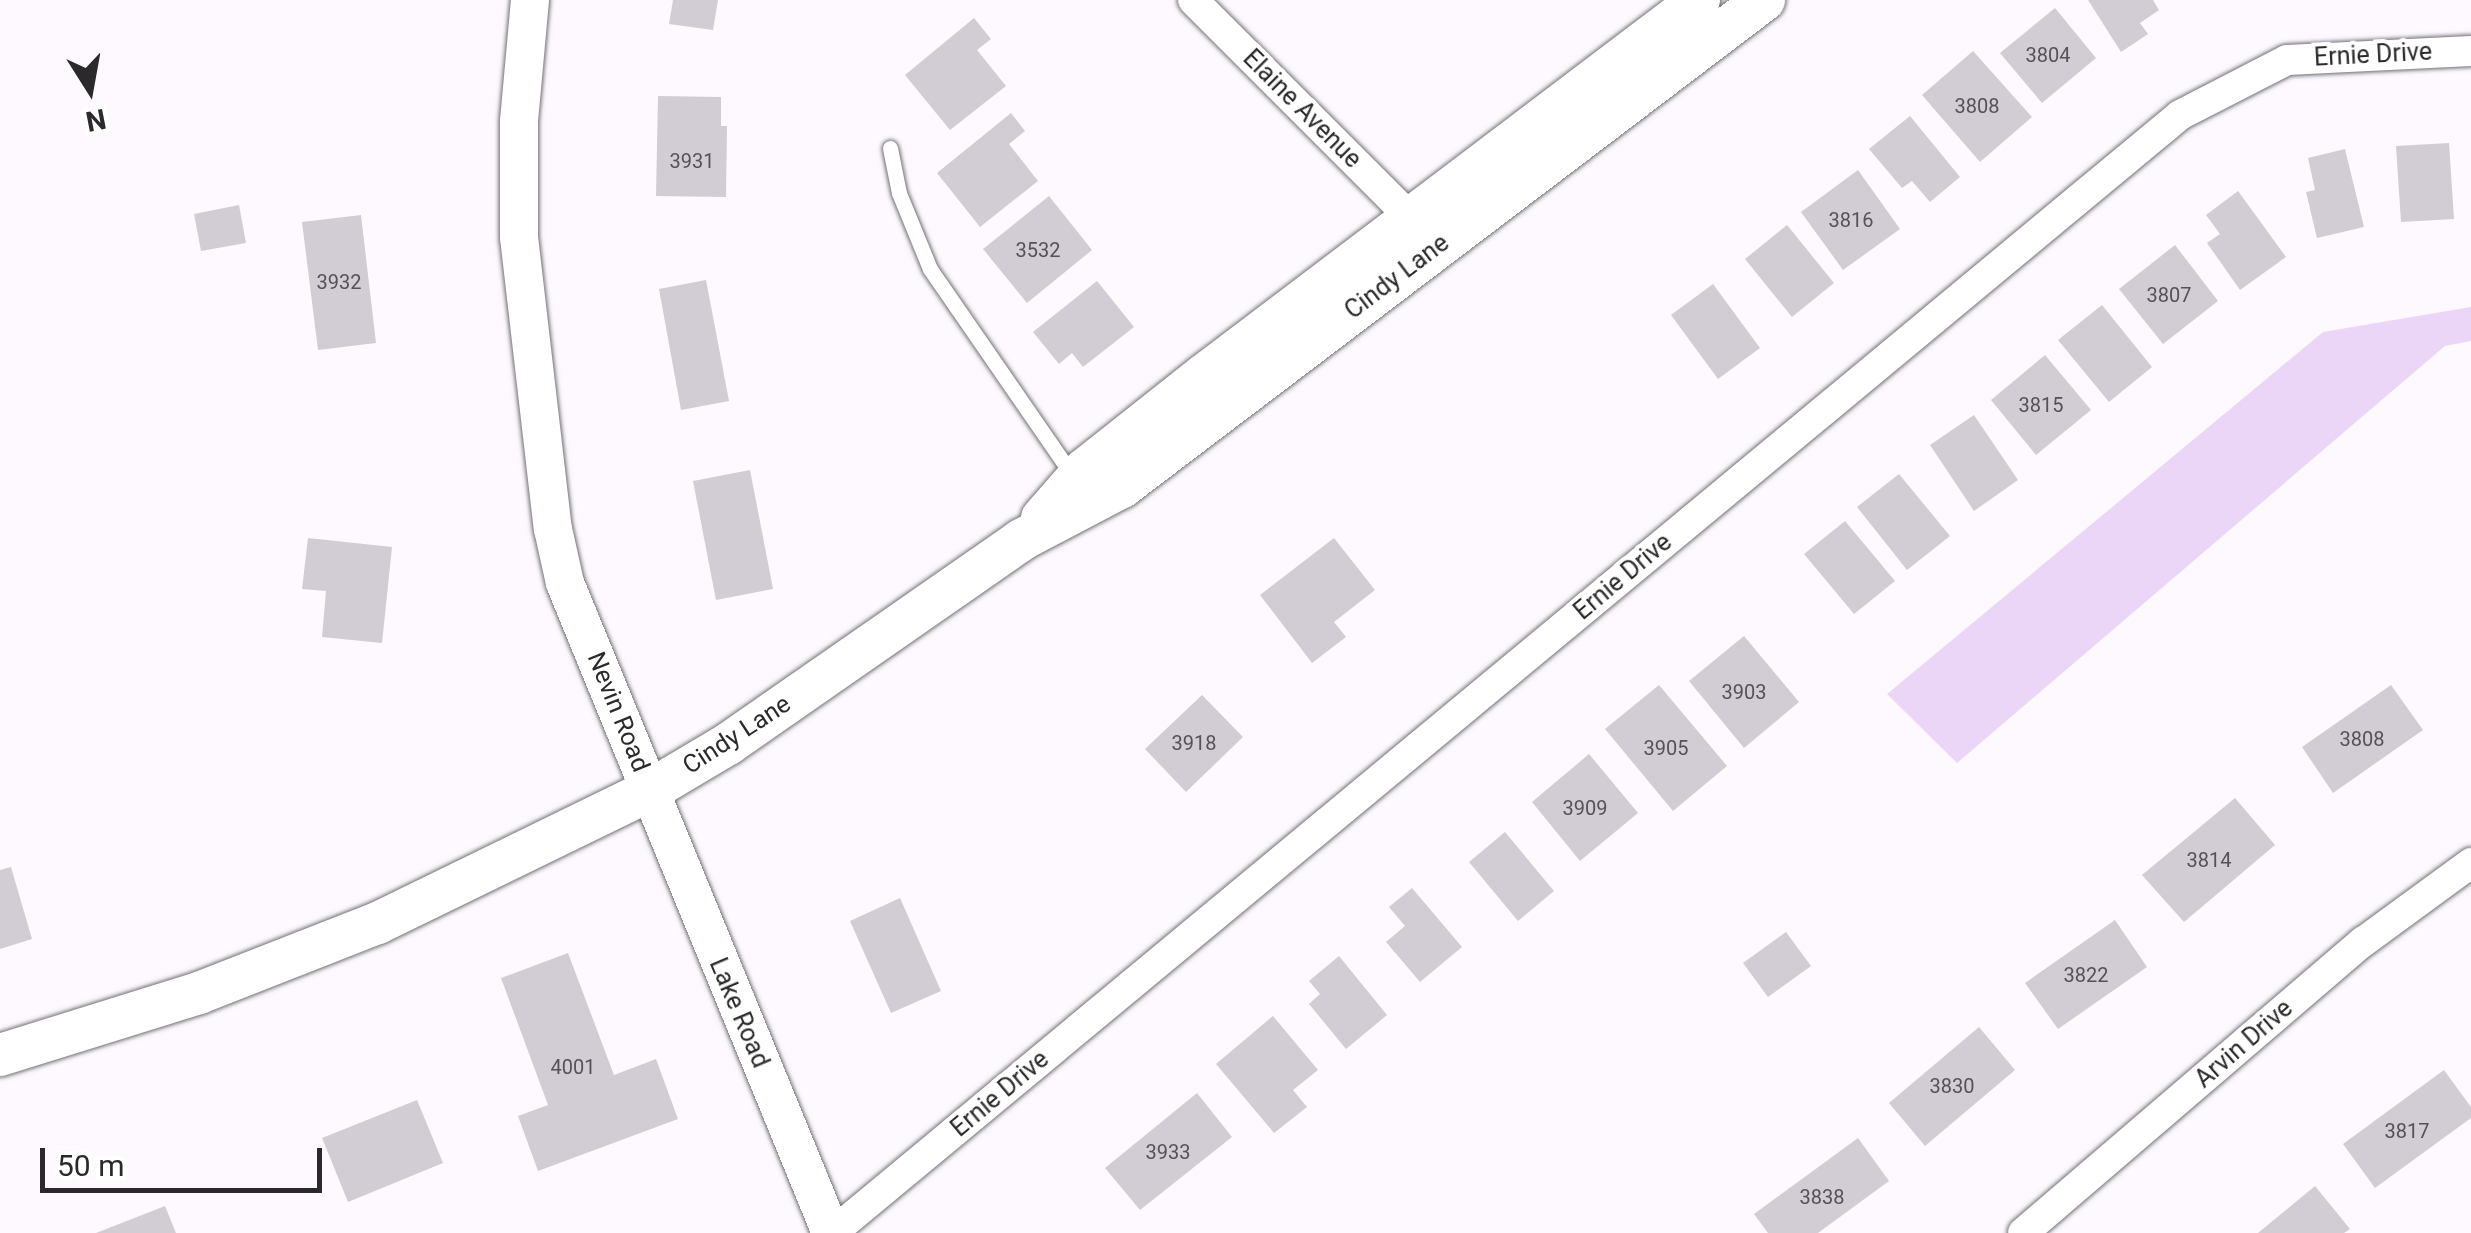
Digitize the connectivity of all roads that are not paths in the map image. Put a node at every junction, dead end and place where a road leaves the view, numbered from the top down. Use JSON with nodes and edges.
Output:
{"nodes":[{"id":1,"x":530,"y":0,"type":"edge"},
{"id":2,"x":1193,"y":0,"type":"edge"},
{"id":3,"x":1699,"y":0,"type":"edge"},
{"id":4,"x":1764,"y":0,"type":"edge"},
{"id":5,"x":2471,"y":51,"type":"edge"},
{"id":6,"x":890,"y":148,"type":"dead end"},
{"id":7,"x":1412,"y":219,"type":"junction"},
{"id":8,"x":1076,"y":480,"type":"junction"},
{"id":9,"x":1022,"y":540,"type":"junction"},
{"id":10,"x":649,"y":791,"type":"junction"},
{"id":11,"x":2471,"y":863,"type":"edge"},
{"id":12,"x":0,"y":1056,"type":"edge"},
{"id":13,"x":832,"y":1233,"type":"edge"},
{"id":14,"x":2023,"y":1233,"type":"edge"}],
"edges":[{"from":1,"to":10,"type":"street","name":"Nevin Road"},
{"from":2,"to":7,"type":"street","name":"Elaine Avenue"},
{"from":3,"to":7,"type":"main road","name":"Cindy Lane"},
{"from":4,"to":9,"type":"main road","name":"Cindy Lane"},
{"from":5,"to":13,"type":"street","name":"Ernie Drive"},
{"from":6,"to":8,"type":"lane"},
{"from":7,"to":8,"type":"main road","name":"Cindy Lane"},
{"from":8,"to":9,"type":"main road","name":"Cindy Lane"},
{"from":9,"to":10,"type":"main road","name":"Cindy Lane"},
{"from":10,"to":12,"type":"main road","name":"Nevin Road"},
{"from":10,"to":13,"type":"street","name":"Lake Road"},
{"from":11,"to":14,"type":"street","name":"Arvin Drive"}]}
